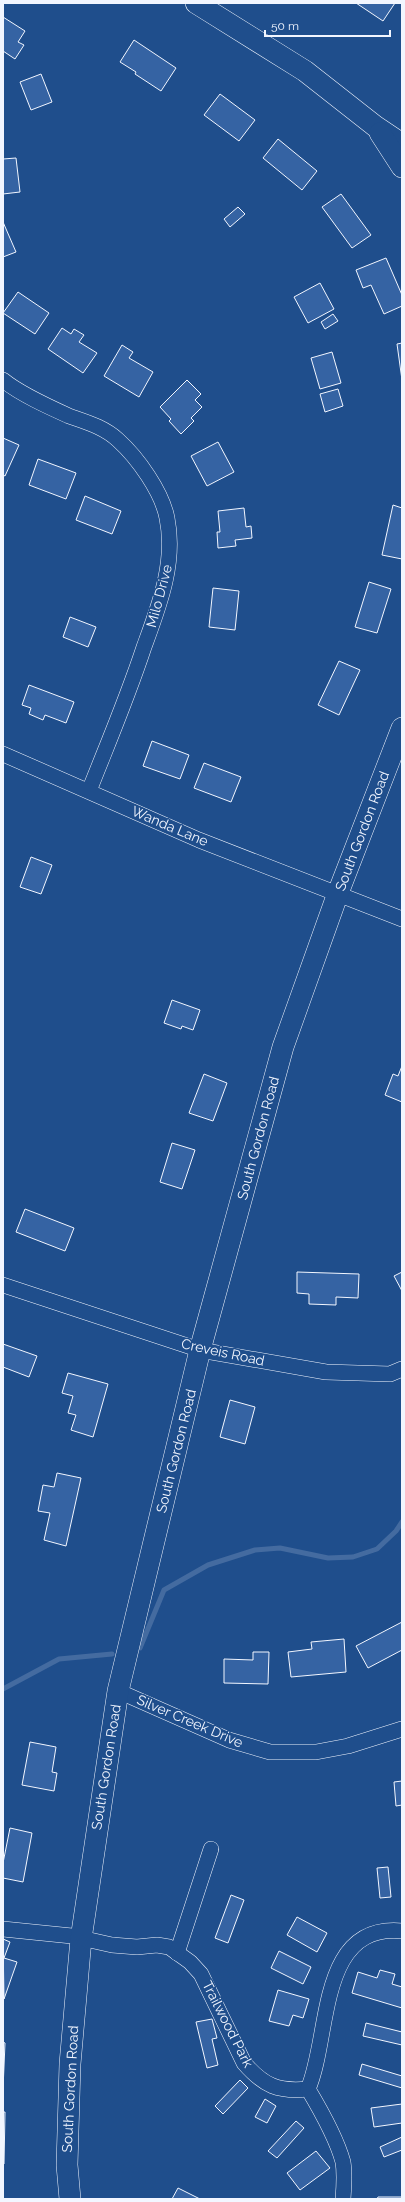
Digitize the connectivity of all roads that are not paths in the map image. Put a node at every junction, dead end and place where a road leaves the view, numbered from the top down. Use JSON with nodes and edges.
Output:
{"nodes":[{"id":1,"x":196,"y":3,"type":"edge"},
{"id":2,"x":375,"y":126,"type":"junction"},
{"id":3,"x":402,"y":144,"type":"edge"},
{"id":4,"x":402,"y":167,"type":"edge"},
{"id":5,"x":3,"y":380,"type":"edge"},
{"id":6,"x":402,"y":728,"type":"edge"},
{"id":7,"x":3,"y":754,"type":"edge"},
{"id":8,"x":89,"y":791,"type":"junction"},
{"id":9,"x":338,"y":893,"type":"junction"},
{"id":10,"x":402,"y":919,"type":"edge"},
{"id":11,"x":3,"y":1285,"type":"edge"},
{"id":12,"x":200,"y":1350,"type":"junction"},
{"id":13,"x":402,"y":1369,"type":"edge"},
{"id":14,"x":118,"y":1691,"type":"junction"},
{"id":15,"x":402,"y":1728,"type":"edge"},
{"id":16,"x":212,"y":1849,"type":"dead end"},
{"id":17,"x":3,"y":1929,"type":"edge"},
{"id":18,"x":402,"y":1931,"type":"edge"},
{"id":19,"x":81,"y":1939,"type":"junction"},
{"id":20,"x":177,"y":1953,"type":"junction"},
{"id":21,"x":308,"y":2089,"type":"junction"},
{"id":22,"x":70,"y":2199,"type":"edge"},
{"id":23,"x":343,"y":2199,"type":"edge"}],
"edges":[{"from":1,"to":2,"type":"street"},
{"from":2,"to":3,"type":"street"},
{"from":2,"to":4,"type":"street"},
{"from":5,"to":8,"type":"street","name":"Milo Drive"},
{"from":6,"to":9,"type":"street","name":"South Gordon Road"},
{"from":7,"to":8,"type":"street","name":"Wanda Lane"},
{"from":8,"to":9,"type":"street","name":"Wanda Lane"},
{"from":9,"to":10,"type":"street","name":"Wanda Lane"},
{"from":9,"to":12,"type":"street","name":"South Gordon Road"},
{"from":11,"to":12,"type":"street","name":"Creveis Road"},
{"from":12,"to":13,"type":"street","name":"Creveis Road"},
{"from":12,"to":14,"type":"street","name":"South Gordon Road"},
{"from":14,"to":15,"type":"street","name":"Silver Creek Drive"},
{"from":14,"to":19,"type":"street","name":"South Gordon Road"},
{"from":16,"to":20,"type":"street"},
{"from":17,"to":19,"type":"street","name":"Trailwood Park"},
{"from":18,"to":21,"type":"street"},
{"from":19,"to":20,"type":"street","name":"Trailwood Park"},
{"from":19,"to":22,"type":"street","name":"South Gordon Road"},
{"from":20,"to":21,"type":"street","name":"Trailwood Park"},
{"from":21,"to":23,"type":"street"}]}
